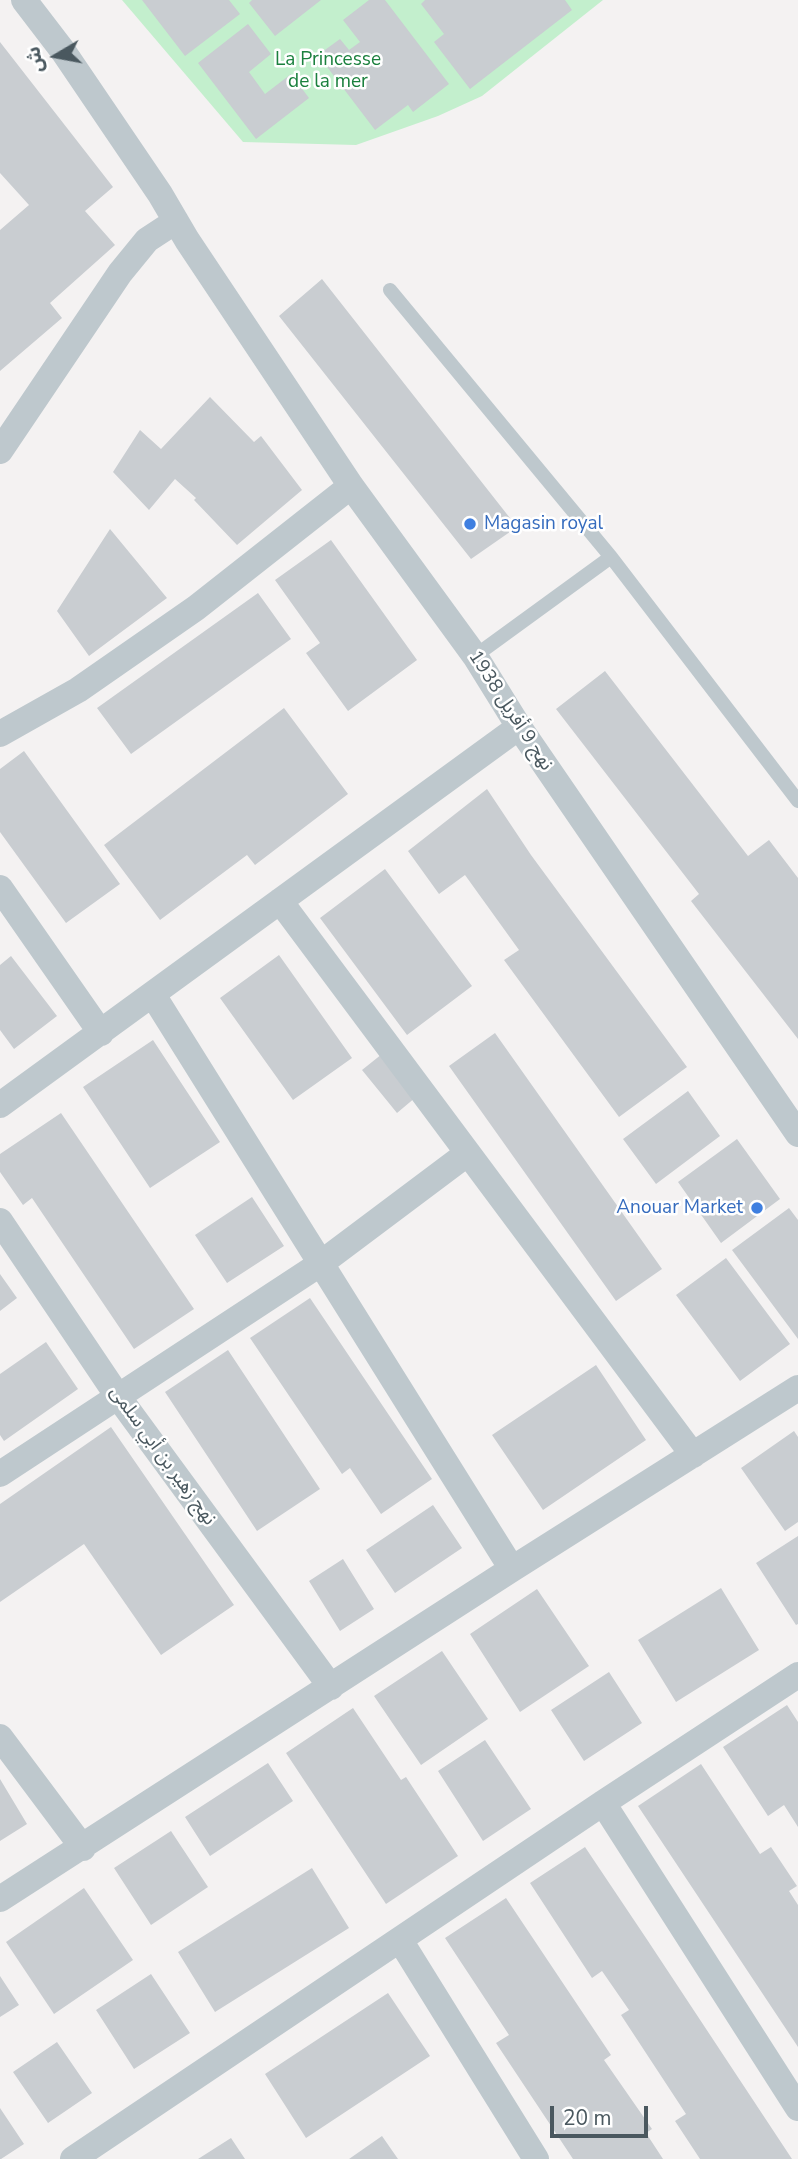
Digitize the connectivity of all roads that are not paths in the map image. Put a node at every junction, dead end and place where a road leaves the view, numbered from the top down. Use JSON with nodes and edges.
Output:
{"nodes":[{"id":1,"x":24,"y":0,"type":"edge"},
{"id":2,"x":181,"y":230,"type":"junction"},
{"id":3,"x":390,"y":290,"type":"dead end"},
{"id":4,"x":1,"y":445,"type":"edge"},
{"id":5,"x":351,"y":486,"type":"junction"},
{"id":6,"x":611,"y":557,"type":"junction"},
{"id":7,"x":475,"y":656,"type":"junction"},
{"id":8,"x":519,"y":727,"type":"junction"},
{"id":9,"x":0,"y":734,"type":"edge"},
{"id":10,"x":798,"y":801,"type":"edge"},
{"id":11,"x":0,"y":888,"type":"edge"},
{"id":12,"x":280,"y":901,"type":"junction"},
{"id":13,"x":153,"y":995,"type":"junction"},
{"id":14,"x":101,"y":1033,"type":"junction"},
{"id":15,"x":0,"y":1105,"type":"edge"},
{"id":16,"x":798,"y":1134,"type":"edge"},
{"id":17,"x":468,"y":1153,"type":"junction"},
{"id":18,"x":0,"y":1221,"type":"edge"},
{"id":19,"x":320,"y":1264,"type":"junction"},
{"id":20,"x":798,"y":1388,"type":"edge"},
{"id":21,"x":119,"y":1398,"type":"junction"},
{"id":22,"x":693,"y":1455,"type":"junction"},
{"id":23,"x":0,"y":1474,"type":"edge"},
{"id":24,"x":512,"y":1569,"type":"junction"},
{"id":25,"x":798,"y":1676,"type":"edge"},
{"id":26,"x":331,"y":1687,"type":"junction"},
{"id":27,"x":0,"y":1737,"type":"edge"},
{"id":28,"x":603,"y":1803,"type":"junction"},
{"id":29,"x":83,"y":1847,"type":"junction"},
{"id":30,"x":0,"y":1899,"type":"edge"},
{"id":31,"x":400,"y":1940,"type":"junction"},
{"id":32,"x":798,"y":2108,"type":"edge"},
{"id":33,"x":73,"y":2159,"type":"edge"},
{"id":34,"x":536,"y":2159,"type":"edge"}],
"edges":[{"from":1,"to":2,"type":"street","name":"نهج 9 أفريل 1938"},
{"from":2,"to":4,"type":"street"},
{"from":2,"to":5,"type":"street","name":"نهج 9 أفريل 1938"},
{"from":3,"to":6,"type":"lane"},
{"from":5,"to":7,"type":"street","name":"نهج 9 أفريل 1938"},
{"from":5,"to":9,"type":"street"},
{"from":6,"to":7,"type":"lane"},
{"from":6,"to":10,"type":"lane"},
{"from":7,"to":8,"type":"street","name":"نهج 9 أفريل 1938"},
{"from":8,"to":12,"type":"street"},
{"from":8,"to":16,"type":"street","name":"نهج 9 أفريل 1938"},
{"from":11,"to":14,"type":"street"},
{"from":12,"to":13,"type":"street"},
{"from":12,"to":17,"type":"street"},
{"from":13,"to":14,"type":"street"},
{"from":13,"to":19,"type":"street"},
{"from":14,"to":15,"type":"street"},
{"from":17,"to":19,"type":"street"},
{"from":17,"to":22,"type":"street"},
{"from":18,"to":21,"type":"street","name":"نهج زهير بن أبي سلمى"},
{"from":19,"to":21,"type":"street"},
{"from":19,"to":24,"type":"street"},
{"from":20,"to":22,"type":"street"},
{"from":21,"to":23,"type":"street"},
{"from":21,"to":26,"type":"street","name":"نهج زهير بن أبي سلمى"},
{"from":22,"to":24,"type":"street"},
{"from":24,"to":26,"type":"street"},
{"from":25,"to":28,"type":"street"},
{"from":26,"to":29,"type":"street"},
{"from":27,"to":29,"type":"street"},
{"from":28,"to":31,"type":"street"},
{"from":28,"to":32,"type":"street"},
{"from":29,"to":30,"type":"street"},
{"from":31,"to":33,"type":"street"},
{"from":31,"to":34,"type":"street"}]}
